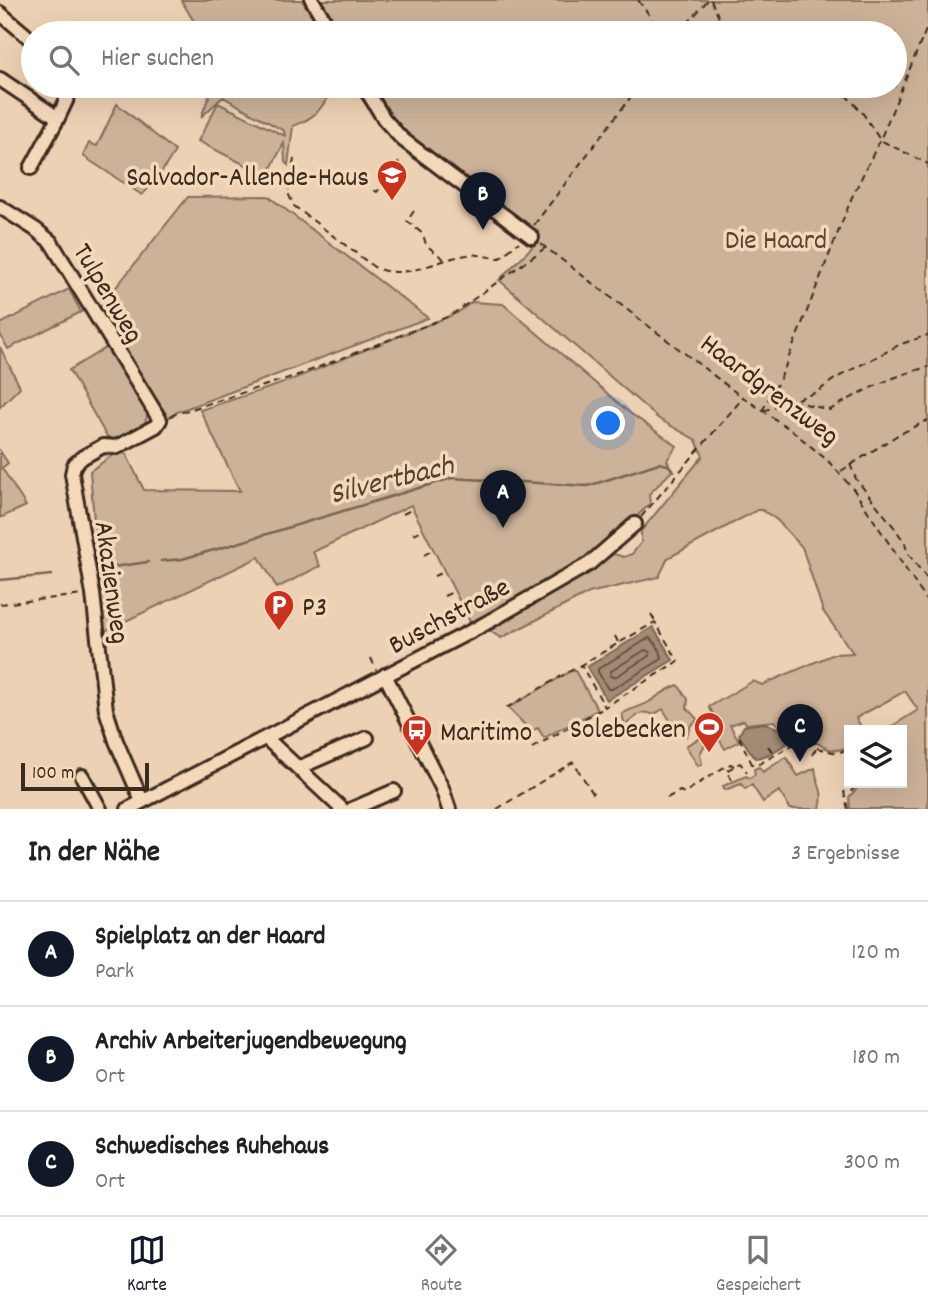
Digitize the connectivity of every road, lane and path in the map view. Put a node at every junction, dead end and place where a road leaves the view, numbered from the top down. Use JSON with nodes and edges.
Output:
{"nodes":[{"id":1,"x":312,"y":0,"type":"edge"},
{"id":2,"x":638,"y":0,"type":"edge"},
{"id":3,"x":709,"y":0,"type":"edge"},
{"id":4,"x":0,"y":13,"type":"edge"},
{"id":5,"x":325,"y":21,"type":"edge"},
{"id":6,"x":654,"y":21,"type":"edge"},
{"id":7,"x":690,"y":21,"type":"edge"},
{"id":8,"x":721,"y":21,"type":"edge"},
{"id":9,"x":928,"y":25,"type":"edge"},
{"id":10,"x":21,"y":31,"type":"edge"},
{"id":11,"x":907,"y":76,"type":"edge"},
{"id":12,"x":0,"y":79,"type":"edge"},
{"id":13,"x":21,"y":93,"type":"edge"},
{"id":14,"x":28,"y":98,"type":"edge"},
{"id":15,"x":67,"y":98,"type":"edge"},
{"id":16,"x":371,"y":98,"type":"edge"},
{"id":17,"x":630,"y":98,"type":"edge"},
{"id":18,"x":849,"y":98,"type":"edge"},
{"id":19,"x":898,"y":98,"type":"edge"},
{"id":20,"x":58,"y":118,"type":"junction"},
{"id":21,"x":880,"y":141,"type":"junction"},
{"id":22,"x":402,"y":158,"type":"dead end"},
{"id":23,"x":294,"y":159,"type":"dead end"},
{"id":24,"x":928,"y":164,"type":"edge"},
{"id":25,"x":31,"y":168,"type":"dead end"},
{"id":26,"x":384,"y":183,"type":"junction"},
{"id":27,"x":388,"y":186,"type":"dead end"},
{"id":28,"x":374,"y":190,"type":"dead end"},
{"id":29,"x":0,"y":207,"type":"edge"},
{"id":30,"x":414,"y":211,"type":"dead end"},
{"id":31,"x":529,"y":235,"type":"junction"},
{"id":32,"x":445,"y":260,"type":"junction"},
{"id":33,"x":928,"y":335,"type":"edge"},
{"id":34,"x":928,"y":367,"type":"edge"},
{"id":35,"x":743,"y":398,"type":"junction"},
{"id":36,"x":792,"y":400,"type":"junction"},
{"id":37,"x":762,"y":412,"type":"junction"},
{"id":38,"x":160,"y":420,"type":"junction"},
{"id":39,"x":928,"y":420,"type":"edge"},
{"id":40,"x":850,"y":464,"type":"junction"},
{"id":41,"x":840,"y":472,"type":"junction"},
{"id":42,"x":413,"y":509,"type":"dead end"},
{"id":43,"x":403,"y":514,"type":"dead end"},
{"id":44,"x":635,"y":524,"type":"joint"},
{"id":45,"x":423,"y":530,"type":"dead end"},
{"id":46,"x":413,"y":534,"type":"dead end"},
{"id":47,"x":433,"y":550,"type":"dead end"},
{"id":48,"x":424,"y":555,"type":"dead end"},
{"id":49,"x":444,"y":572,"type":"dead end"},
{"id":50,"x":435,"y":576,"type":"dead end"},
{"id":51,"x":928,"y":580,"type":"edge"},
{"id":52,"x":453,"y":592,"type":"dead end"},
{"id":53,"x":93,"y":594,"type":"junction"},
{"id":54,"x":444,"y":596,"type":"dead end"},
{"id":55,"x":928,"y":603,"type":"edge"},
{"id":56,"x":0,"y":604,"type":"edge"},
{"id":57,"x":651,"y":614,"type":"dead end"},
{"id":58,"x":455,"y":617,"type":"dead end"},
{"id":59,"x":654,"y":622,"type":"junction"},
{"id":60,"x":481,"y":626,"type":"junction"},
{"id":61,"x":615,"y":636,"type":"dead end"},
{"id":62,"x":619,"y":642,"type":"junction"},
{"id":63,"x":371,"y":658,"type":"dead end"},
{"id":64,"x":580,"y":665,"type":"junction"},
{"id":65,"x":383,"y":676,"type":"junction"},
{"id":66,"x":605,"y":707,"type":"junction"},
{"id":67,"x":506,"y":708,"type":"dead end"},
{"id":68,"x":786,"y":723,"type":"dead end"},
{"id":69,"x":739,"y":737,"type":"dead end"},
{"id":70,"x":266,"y":738,"type":"junction"},
{"id":71,"x":367,"y":738,"type":"dead end"},
{"id":72,"x":803,"y":739,"type":"junction"},
{"id":73,"x":769,"y":746,"type":"dead end"},
{"id":74,"x":816,"y":747,"type":"junction"},
{"id":75,"x":532,"y":748,"type":"dead end"},
{"id":76,"x":844,"y":751,"type":"edge"},
{"id":77,"x":774,"y":754,"type":"junction"},
{"id":78,"x":811,"y":756,"type":"dead end"},
{"id":79,"x":752,"y":764,"type":"junction"},
{"id":80,"x":734,"y":766,"type":"junction"},
{"id":81,"x":298,"y":768,"type":"junction"},
{"id":82,"x":82,"y":776,"type":"dead end"},
{"id":83,"x":732,"y":780,"type":"dead end"},
{"id":84,"x":854,"y":788,"type":"edge"},
{"id":85,"x":394,"y":791,"type":"dead end"},
{"id":86,"x":594,"y":795,"type":"dead end"},
{"id":87,"x":667,"y":798,"type":"dead end"},
{"id":88,"x":137,"y":806,"type":"edge"},
{"id":89,"x":100,"y":809,"type":"edge"},
{"id":90,"x":342,"y":809,"type":"edge"},
{"id":91,"x":352,"y":809,"type":"edge"},
{"id":92,"x":449,"y":809,"type":"edge"},
{"id":93,"x":497,"y":809,"type":"edge"},
{"id":94,"x":848,"y":809,"type":"edge"}],
"edges":[{"from":1,"to":5,"type":"street"},
{"from":2,"to":6,"type":"path"},
{"from":3,"to":7,"type":"path"},
{"from":3,"to":8,"type":"path"},
{"from":4,"to":10,"type":"street"},
{"from":9,"to":11,"type":"path"},
{"from":12,"to":13,"type":"street"},
{"from":14,"to":20,"type":"street"},
{"from":15,"to":20,"type":"street"},
{"from":16,"to":31,"type":"street"},
{"from":17,"to":31,"type":"path"},
{"from":18,"to":21,"type":"path"},
{"from":19,"to":21,"type":"path"},
{"from":20,"to":25,"type":"street"},
{"from":21,"to":24,"type":"path"},
{"from":21,"to":37,"type":"path"},
{"from":22,"to":26,"type":"path"},
{"from":23,"to":32,"type":"path"},
{"from":26,"to":27,"type":"path"},
{"from":26,"to":28,"type":"path"},
{"from":29,"to":38,"type":"street","name":"Tulpenweg"},
{"from":30,"to":32,"type":"path"},
{"from":31,"to":32,"type":"path"},
{"from":33,"to":36,"type":"path"},
{"from":34,"to":36,"type":"path"},
{"from":35,"to":37,"type":"path","name":"Haardgrenzweg"},
{"from":35,"to":38,"type":"path","name":"Haardgrenzweg"},
{"from":35,"to":44,"type":"path"},
{"from":36,"to":37,"type":"path"},
{"from":37,"to":41,"type":"path","name":"Haardgrenzweg"},
{"from":38,"to":53,"type":"street","name":"Akazienweg"},
{"from":39,"to":40,"type":"path"},
{"from":40,"to":41,"type":"path"},
{"from":40,"to":51,"type":"path"},
{"from":41,"to":55,"type":"path","name":"Haardgrenzweg"},
{"from":42,"to":43,"type":"path"},
{"from":44,"to":60,"type":"street","name":"Buschstraße"},
{"from":45,"to":46,"type":"path"},
{"from":47,"to":48,"type":"path"},
{"from":49,"to":50,"type":"path"},
{"from":52,"to":54,"type":"path"},
{"from":53,"to":56,"type":"path"},
{"from":53,"to":88,"type":"street","name":"Akazienweg"},
{"from":57,"to":59,"type":"path"},
{"from":58,"to":60,"type":"path"},
{"from":59,"to":62,"type":"path"},
{"from":59,"to":66,"type":"path"},
{"from":60,"to":65,"type":"street","name":"Buschstraße"},
{"from":61,"to":62,"type":"path"},
{"from":62,"to":64,"type":"path"},
{"from":63,"to":65,"type":"path"},
{"from":64,"to":66,"type":"path"},
{"from":64,"to":67,"type":"path"},
{"from":65,"to":70,"type":"street","name":"Buschstraße"},
{"from":65,"to":92,"type":"street"},
{"from":66,"to":75,"type":"path"},
{"from":68,"to":72,"type":"path"},
{"from":69,"to":79,"type":"path"},
{"from":70,"to":81,"type":"street"},
{"from":70,"to":88,"type":"street","name":"Buschstraße"},
{"from":71,"to":81,"type":"street"},
{"from":72,"to":74,"type":"path"},
{"from":72,"to":77,"type":"path"},
{"from":73,"to":77,"type":"path"},
{"from":74,"to":76,"type":"path"},
{"from":74,"to":78,"type":"path"},
{"from":77,"to":79,"type":"path"},
{"from":79,"to":80,"type":"path"},
{"from":80,"to":83,"type":"path"},
{"from":80,"to":87,"type":"path"},
{"from":81,"to":90,"type":"street"},
{"from":82,"to":89,"type":"street"},
{"from":84,"to":94,"type":"path"},
{"from":85,"to":91,"type":"street"},
{"from":86,"to":93,"type":"path"}]}
